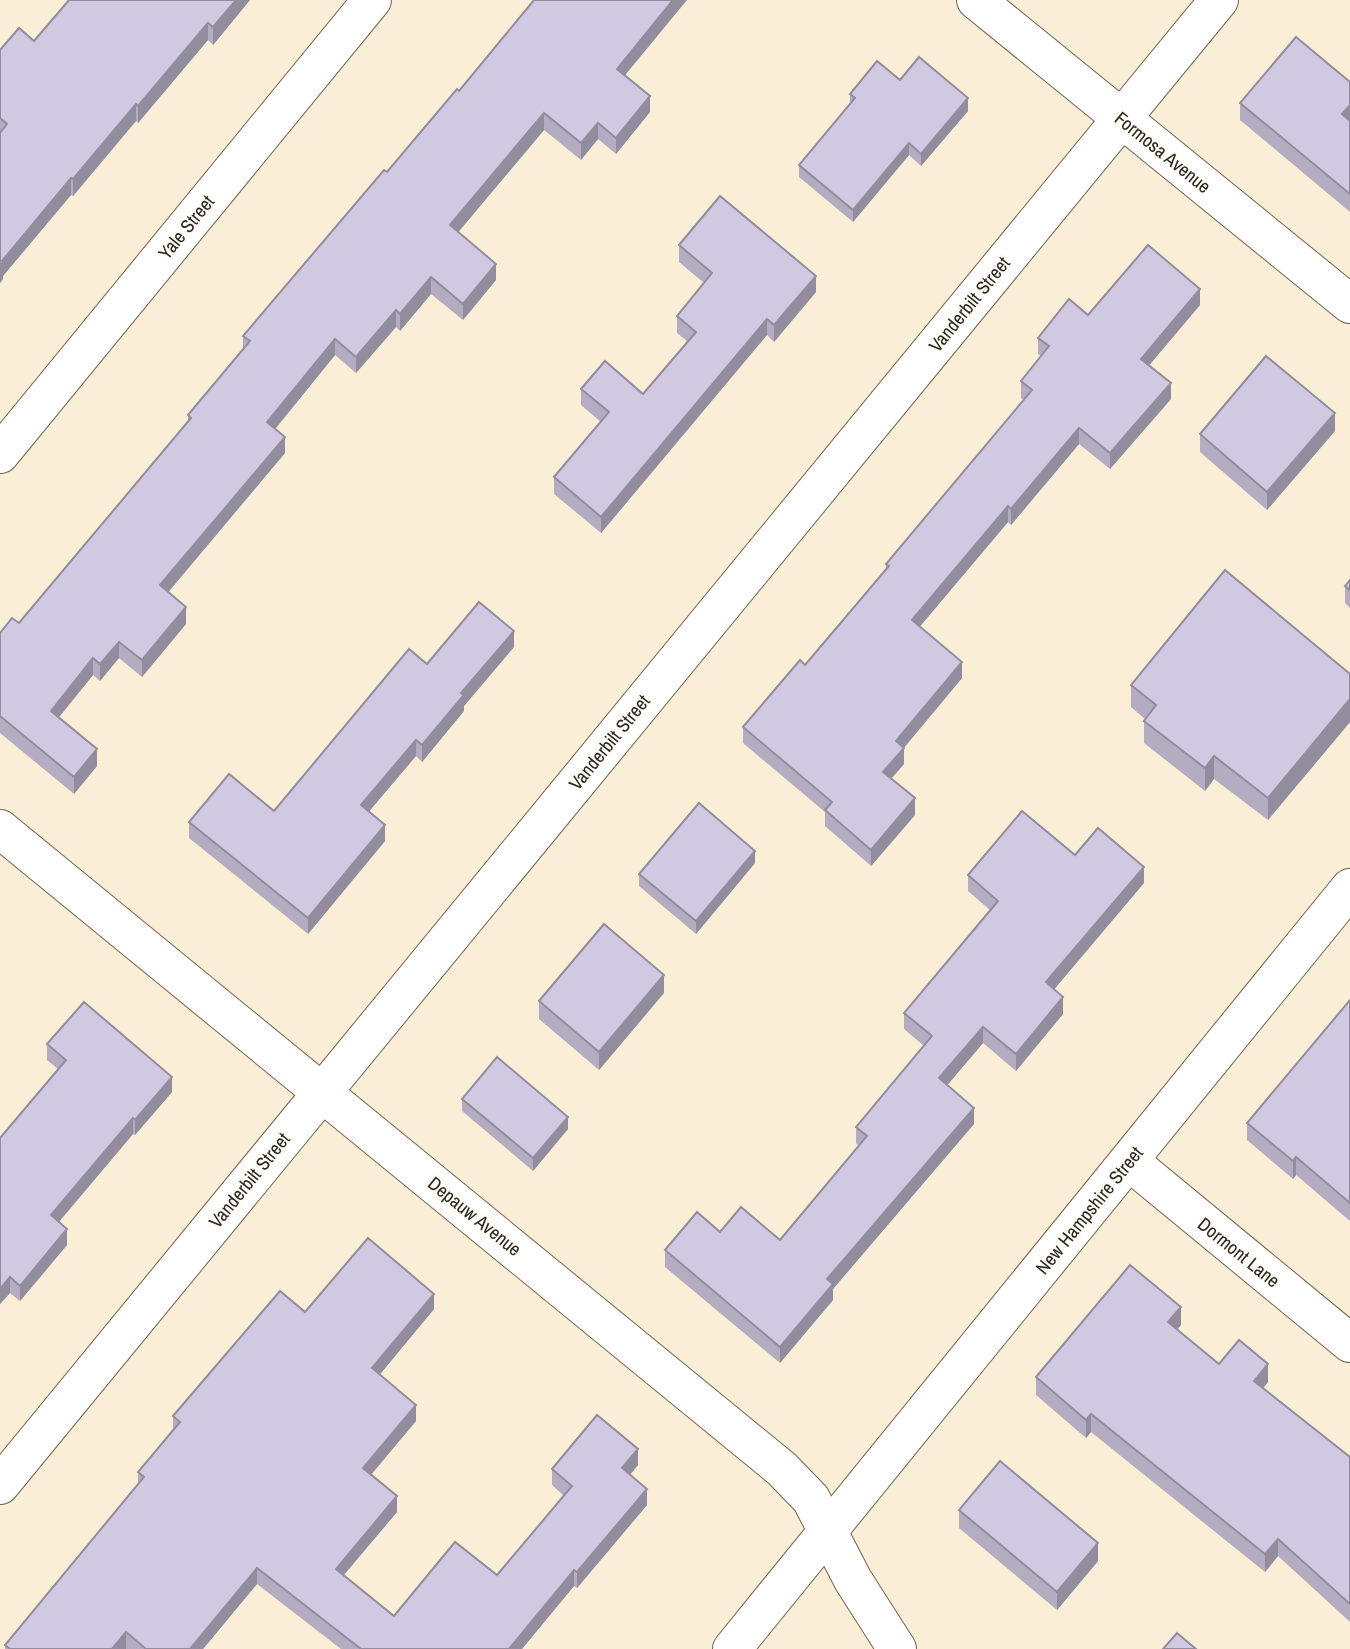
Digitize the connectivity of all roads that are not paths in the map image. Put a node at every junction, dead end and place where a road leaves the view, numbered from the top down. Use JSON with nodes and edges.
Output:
{"nodes":[{"id":1,"x":372,"y":0,"type":"edge"},
{"id":2,"x":976,"y":0,"type":"edge"},
{"id":3,"x":1219,"y":0,"type":"edge"},
{"id":4,"x":1122,"y":118,"type":"junction"},
{"id":5,"x":1350,"y":304,"type":"edge"},
{"id":6,"x":0,"y":454,"type":"edge"},
{"id":7,"x":0,"y":829,"type":"edge"},
{"id":8,"x":1350,"y":888,"type":"edge"},
{"id":9,"x":322,"y":1091,"type":"junction"},
{"id":10,"x":1129,"y":1161,"type":"junction"},
{"id":11,"x":1350,"y":1343,"type":"edge"},
{"id":12,"x":0,"y":1485,"type":"edge"},
{"id":13,"x":827,"y":1531,"type":"junction"},
{"id":14,"x":732,"y":1649,"type":"edge"},
{"id":15,"x":897,"y":1649,"type":"edge"}],
"edges":[{"from":1,"to":6,"type":"street","name":"Yale Street"},
{"from":2,"to":4,"type":"street","name":"Formosa Avenue"},
{"from":3,"to":4,"type":"street","name":"Vanderbilt Street"},
{"from":4,"to":5,"type":"street","name":"Formosa Avenue"},
{"from":4,"to":9,"type":"street","name":"Vanderbilt Street"},
{"from":7,"to":9,"type":"street","name":"Depauw Avenue"},
{"from":8,"to":10,"type":"street","name":"New Hampshire Street"},
{"from":9,"to":12,"type":"street","name":"Vanderbilt Street"},
{"from":9,"to":13,"type":"street","name":"Depauw Avenue"},
{"from":10,"to":11,"type":"street","name":"Dormont Lane"},
{"from":10,"to":13,"type":"street","name":"New Hampshire Street"},
{"from":13,"to":14,"type":"street","name":"New Hampshire Street"},
{"from":13,"to":15,"type":"street","name":"Depauw Avenue"}]}
